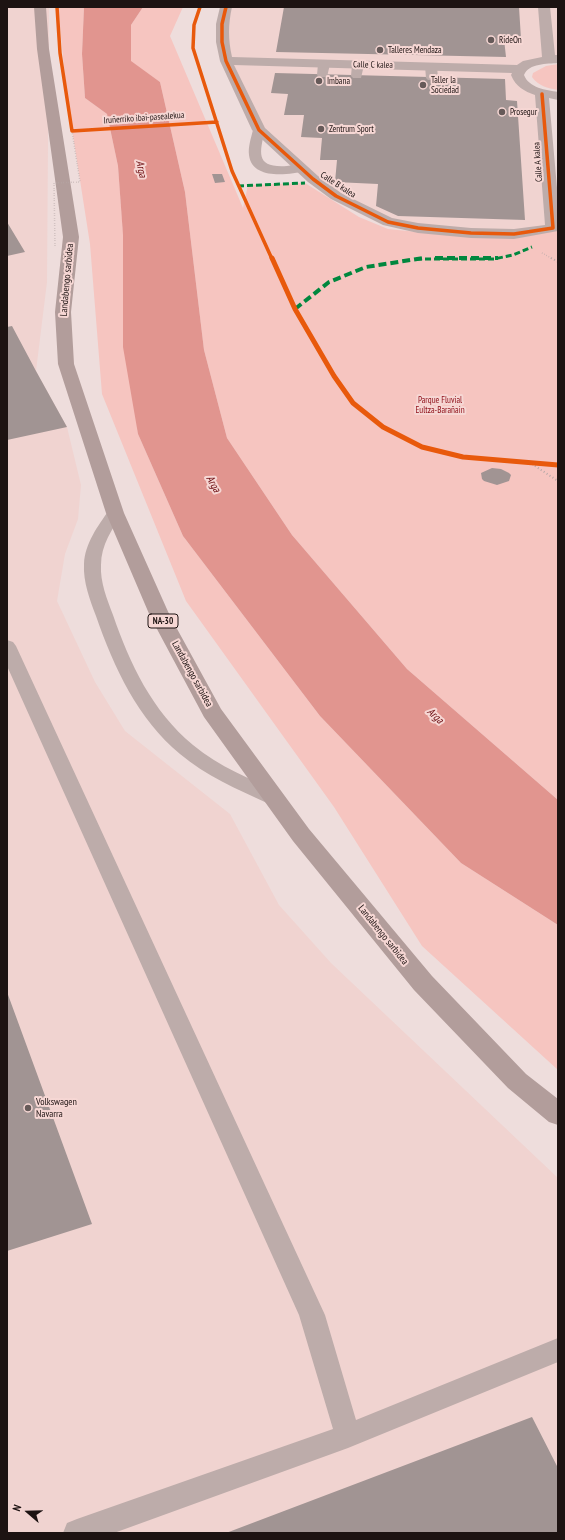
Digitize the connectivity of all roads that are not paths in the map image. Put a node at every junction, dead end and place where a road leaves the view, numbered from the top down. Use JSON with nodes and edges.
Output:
{"nodes":[{"id":1,"x":40,"y":7,"type":"edge"},
{"id":2,"x":226,"y":7,"type":"edge"},
{"id":3,"x":544,"y":7,"type":"edge"},
{"id":4,"x":554,"y":59,"type":"edge"},
{"id":5,"x":226,"y":61,"type":"junction"},
{"id":6,"x":520,"y":69,"type":"junction"},
{"id":7,"x":542,"y":94,"type":"junction"},
{"id":8,"x":558,"y":96,"type":"edge"},
{"id":9,"x":258,"y":130,"type":"junction"},
{"id":10,"x":300,"y":168,"type":"junction"},
{"id":11,"x":555,"y":228,"type":"edge"},
{"id":12,"x":115,"y":513,"type":"junction"},
{"id":13,"x":7,"y":646,"type":"edge"},
{"id":14,"x":274,"y":798,"type":"junction"},
{"id":15,"x":558,"y":1114,"type":"edge"},
{"id":16,"x":558,"y":1350,"type":"edge"},
{"id":17,"x":348,"y":1436,"type":"junction"},
{"id":18,"x":77,"y":1533,"type":"edge"}],
"edges":[{"from":1,"to":12,"type":"highway","name":"Landabengo sarbidea","number":"NA-30"},
{"from":2,"to":5,"type":"street","name":"Calle B kalea"},
{"from":3,"to":4,"type":"street"},
{"from":4,"to":6,"type":"street"},
{"from":5,"to":6,"type":"street","name":"Calle C kalea"},
{"from":5,"to":9,"type":"street","name":"Calle B kalea"},
{"from":6,"to":7,"type":"street"},
{"from":7,"to":8,"type":"street"},
{"from":7,"to":11,"type":"street","name":"Calle A kalea"},
{"from":9,"to":10,"type":"street","name":"Calle B kalea"},
{"from":9,"to":10,"type":"lane"},
{"from":10,"to":11,"type":"street","name":"Calle B kalea"},
{"from":12,"to":14,"type":"highway","name":"Landabengo sarbidea","number":"NA-30"},
{"from":12,"to":14,"type":"lane"},
{"from":13,"to":17,"type":"lane"},
{"from":14,"to":15,"type":"highway","name":"Landabengo sarbidea","number":"NA-30"},
{"from":16,"to":17,"type":"lane"},
{"from":17,"to":18,"type":"lane"}]}
